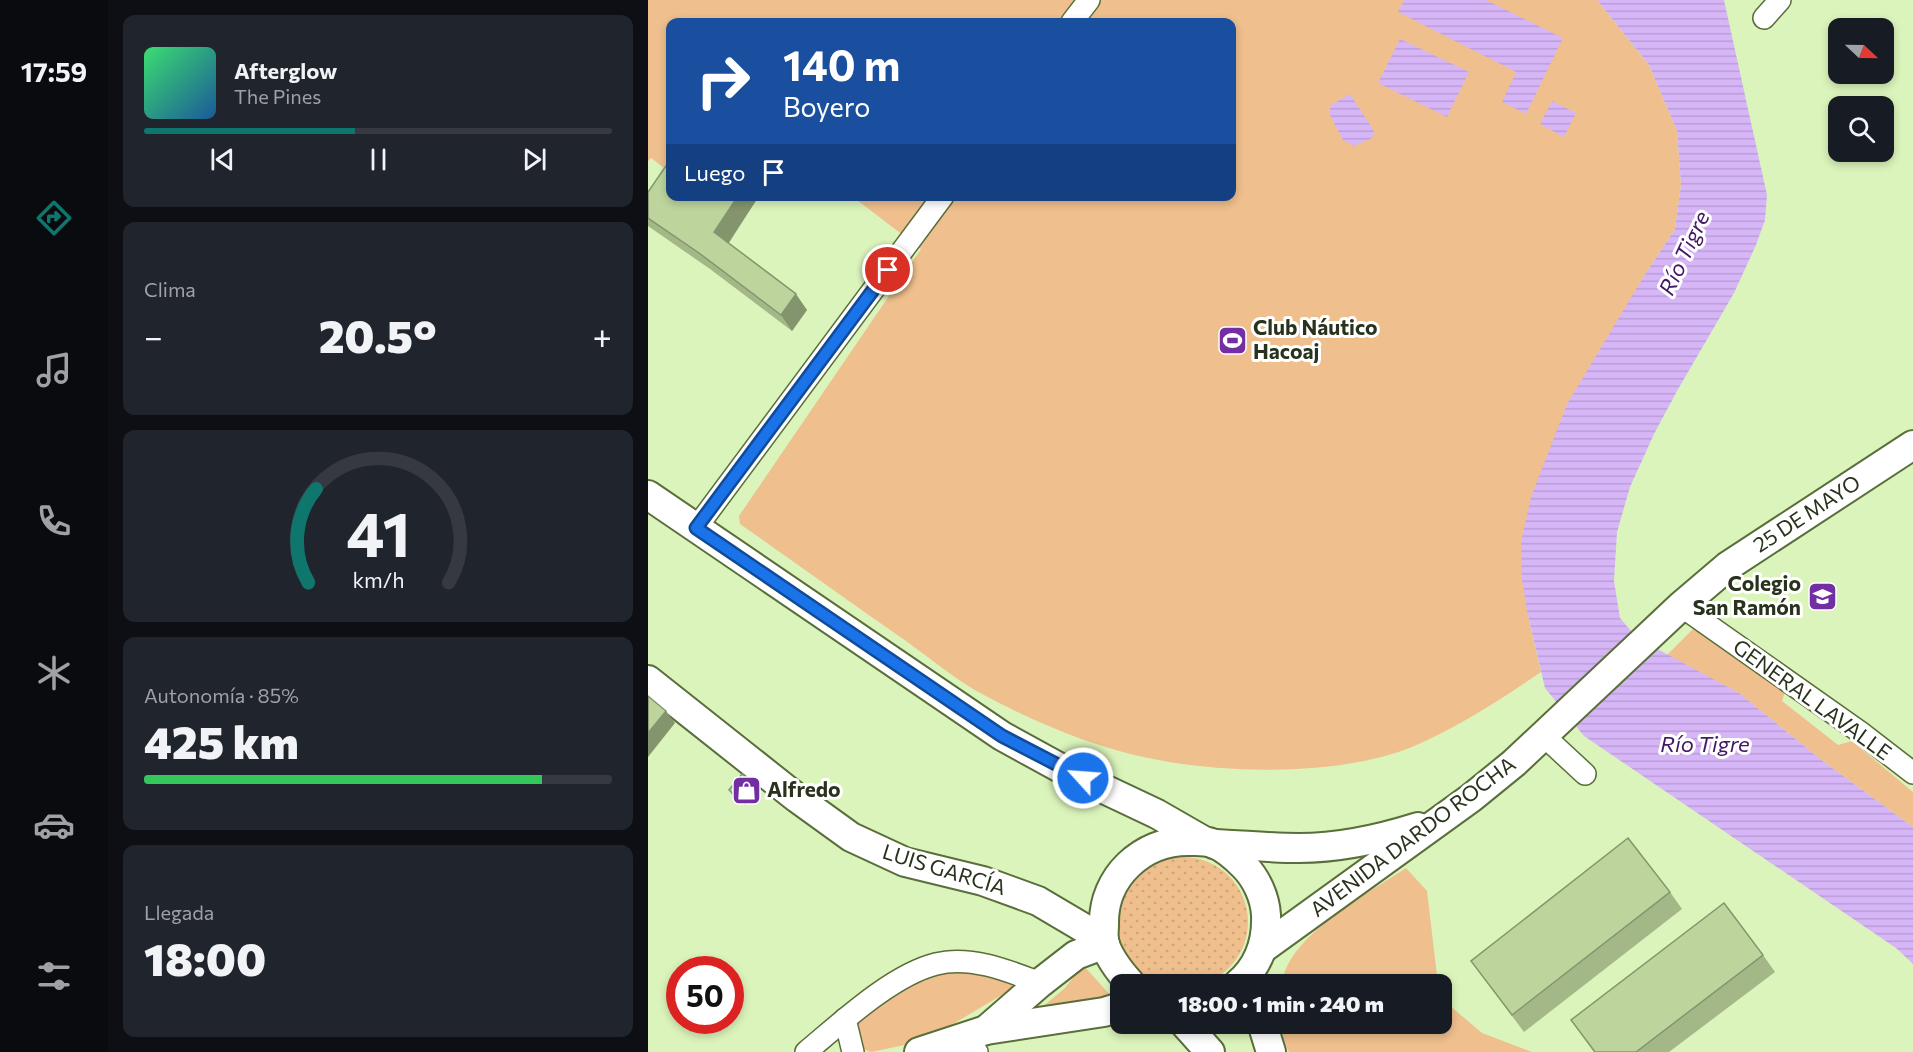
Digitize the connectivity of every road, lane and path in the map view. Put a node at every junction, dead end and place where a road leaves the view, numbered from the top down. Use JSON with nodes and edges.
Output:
{"nodes":[{"id":1,"x":1089,"y":0,"type":"edge"},
{"id":2,"x":1780,"y":0,"type":"edge"},
{"id":3,"x":1075,"y":18,"type":"edge"},
{"id":4,"x":1764,"y":18,"type":"dead end"},
{"id":5,"x":939,"y":201,"type":"edge"},
{"id":6,"x":1913,"y":445,"type":"edge"},
{"id":7,"x":648,"y":495,"type":"edge"},
{"id":8,"x":696,"y":528,"type":"junction"},
{"id":9,"x":1681,"y":606,"type":"junction"},
{"id":10,"x":1649,"y":635,"type":"joint"},
{"id":11,"x":648,"y":680,"type":"edge"},
{"id":12,"x":1552,"y":728,"type":"junction"},
{"id":13,"x":1913,"y":773,"type":"edge"},
{"id":14,"x":1585,"y":774,"type":"dead end"},
{"id":15,"x":1438,"y":821,"type":"junction"},
{"id":16,"x":1209,"y":842,"type":"junction"},
{"id":17,"x":1105,"y":942,"type":"junction"},
{"id":18,"x":1252,"y":971,"type":"edge"},
{"id":19,"x":1122,"y":974,"type":"edge"},
{"id":20,"x":1040,"y":983,"type":"junction"},
{"id":21,"x":1110,"y":1010,"type":"edge"},
{"id":22,"x":845,"y":1019,"type":"junction"},
{"id":23,"x":1194,"y":1034,"type":"edge"},
{"id":24,"x":1265,"y":1034,"type":"edge"},
{"id":25,"x":976,"y":1040,"type":"edge"},
{"id":26,"x":806,"y":1052,"type":"edge"},
{"id":27,"x":853,"y":1052,"type":"edge"},
{"id":28,"x":919,"y":1052,"type":"edge"},
{"id":29,"x":1210,"y":1052,"type":"edge"},
{"id":30,"x":1271,"y":1052,"type":"edge"}],
"edges":[{"from":1,"to":3,"type":"street"},
{"from":2,"to":4,"type":"street"},
{"from":5,"to":8,"type":"street"},
{"from":6,"to":9,"type":"main road","name":"25 DE MAYO"},
{"from":7,"to":8,"type":"main road"},
{"from":8,"to":16,"type":"main road"},
{"from":9,"to":10,"type":"main road","name":"25 DE MAYO"},
{"from":9,"to":13,"type":"street","name":"GENERAL LAVALLE"},
{"from":10,"to":12,"type":"main road","name":"AVENIDA DARDO ROCHA"},
{"from":11,"to":17,"type":"main road","name":"LUIS GARCÍA"},
{"from":12,"to":14,"type":"street"},
{"from":12,"to":15,"type":"main road","name":"AVENIDA DARDO ROCHA"},
{"from":15,"to":16,"type":"main road"},
{"from":15,"to":18,"type":"main road","name":"AVENIDA DARDO ROCHA"},
{"from":16,"to":17,"type":"main road"},
{"from":16,"to":18,"type":"main road"},
{"from":17,"to":19,"type":"main road"},
{"from":17,"to":20,"type":"main road"},
{"from":20,"to":22,"type":"street"},
{"from":20,"to":25,"type":"main road"},
{"from":21,"to":25,"type":"main road"},
{"from":22,"to":26,"type":"street"},
{"from":22,"to":27,"type":"street"},
{"from":23,"to":29,"type":"main road"},
{"from":24,"to":30,"type":"main road"},
{"from":25,"to":28,"type":"main road"}]}
